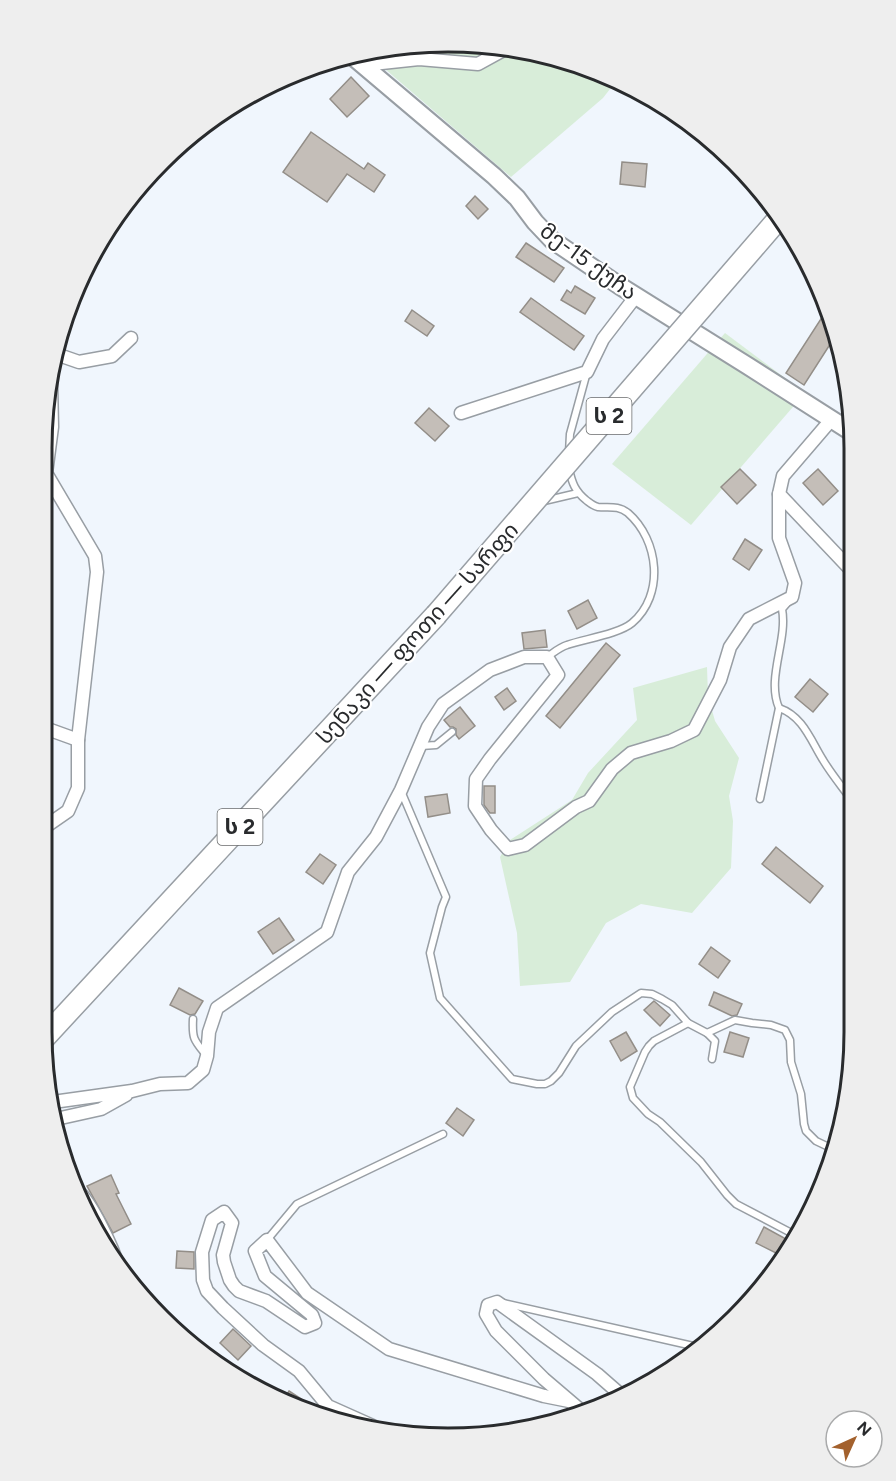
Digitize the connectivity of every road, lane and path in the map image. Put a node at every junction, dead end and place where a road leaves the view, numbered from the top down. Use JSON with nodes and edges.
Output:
{"nodes":[{"id":1,"x":494,"y":55,"type":"edge"},
{"id":2,"x":373,"y":60,"type":"edge"},
{"id":3,"x":360,"y":63,"type":"edge"},
{"id":4,"x":774,"y":224,"type":"edge"},
{"id":5,"x":636,"y":296,"type":"junction"},
{"id":6,"x":131,"y":338,"type":"dead end"},
{"id":7,"x":63,"y":357,"type":"edge"},
{"id":8,"x":587,"y":372,"type":"junction"},
{"id":9,"x":461,"y":413,"type":"dead end"},
{"id":10,"x":831,"y":420,"type":"junction"},
{"id":11,"x":843,"y":427,"type":"edge"},
{"id":12,"x":52,"y":485,"type":"edge"},
{"id":13,"x":578,"y":493,"type":"junction"},
{"id":14,"x":779,"y":494,"type":"junction"},
{"id":15,"x":534,"y":497,"type":"dead end"},
{"id":16,"x":844,"y":563,"type":"edge"},
{"id":17,"x":792,"y":597,"type":"junction"},
{"id":18,"x":547,"y":657,"type":"junction"},
{"id":19,"x":779,"y":708,"type":"junction"},
{"id":20,"x":52,"y":731,"type":"edge"},
{"id":21,"x":452,"y":732,"type":"dead end"},
{"id":22,"x":78,"y":740,"type":"junction"},
{"id":23,"x":420,"y":746,"type":"junction"},
{"id":24,"x":401,"y":790,"type":"junction"},
{"id":25,"x":844,"y":790,"type":"edge"},
{"id":26,"x":760,"y":799,"type":"dead end"},
{"id":27,"x":52,"y":822,"type":"edge"},
{"id":28,"x":193,"y":1019,"type":"dead end"},
{"id":29,"x":688,"y":1023,"type":"junction"},
{"id":30,"x":52,"y":1029,"type":"edge"},
{"id":31,"x":707,"y":1033,"type":"junction"},
{"id":32,"x":207,"y":1056,"type":"junction"},
{"id":33,"x":712,"y":1059,"type":"dead end"},
{"id":34,"x":132,"y":1091,"type":"junction"},
{"id":35,"x":59,"y":1101,"type":"edge"},
{"id":36,"x":62,"y":1118,"type":"edge"},
{"id":37,"x":443,"y":1134,"type":"dead end"},
{"id":38,"x":827,"y":1146,"type":"edge"},
{"id":39,"x":790,"y":1233,"type":"edge"},
{"id":40,"x":267,"y":1240,"type":"junction"},
{"id":41,"x":497,"y":1302,"type":"junction"},
{"id":42,"x":691,"y":1345,"type":"edge"},
{"id":43,"x":616,"y":1391,"type":"edge"},
{"id":44,"x":569,"y":1401,"type":"junction"},
{"id":45,"x":577,"y":1407,"type":"edge"},
{"id":46,"x":351,"y":1416,"type":"edge"}],
"edges":[{"from":1,"to":2,"type":"street"},
{"from":3,"to":5,"type":"street","name":"მე-15 ქუჩა"},
{"from":4,"to":30,"type":"highway","name":"სენაკი — ფოთი — სარფი","number":"ს 2","bridge":true},
{"from":5,"to":8,"type":"street"},
{"from":5,"to":10,"type":"street","name":"მე-15 ქუჩა"},
{"from":6,"to":7,"type":"street"},
{"from":8,"to":9,"type":"street"},
{"from":8,"to":13,"type":"lane"},
{"from":10,"to":11,"type":"street","name":"მე-15 ქუჩა"},
{"from":10,"to":14,"type":"street"},
{"from":12,"to":22,"type":"street"},
{"from":13,"to":15,"type":"lane"},
{"from":13,"to":18,"type":"lane"},
{"from":14,"to":16,"type":"street"},
{"from":14,"to":17,"type":"street"},
{"from":17,"to":18,"type":"street"},
{"from":17,"to":19,"type":"lane"},
{"from":18,"to":23,"type":"street"},
{"from":19,"to":25,"type":"lane"},
{"from":19,"to":26,"type":"lane"},
{"from":20,"to":22,"type":"street"},
{"from":21,"to":23,"type":"lane"},
{"from":22,"to":27,"type":"street"},
{"from":23,"to":24,"type":"street"},
{"from":24,"to":29,"type":"lane"},
{"from":24,"to":32,"type":"street"},
{"from":28,"to":32,"type":"lane"},
{"from":29,"to":31,"type":"lane"},
{"from":29,"to":39,"type":"lane"},
{"from":31,"to":33,"type":"lane"},
{"from":31,"to":38,"type":"lane"},
{"from":32,"to":34,"type":"street"},
{"from":34,"to":35,"type":"street"},
{"from":34,"to":36,"type":"street"},
{"from":37,"to":40,"type":"lane"},
{"from":40,"to":44,"type":"street"},
{"from":40,"to":46,"type":"street"},
{"from":41,"to":42,"type":"lane"},
{"from":41,"to":43,"type":"street"},
{"from":41,"to":44,"type":"street"},
{"from":44,"to":45,"type":"street"}]}
